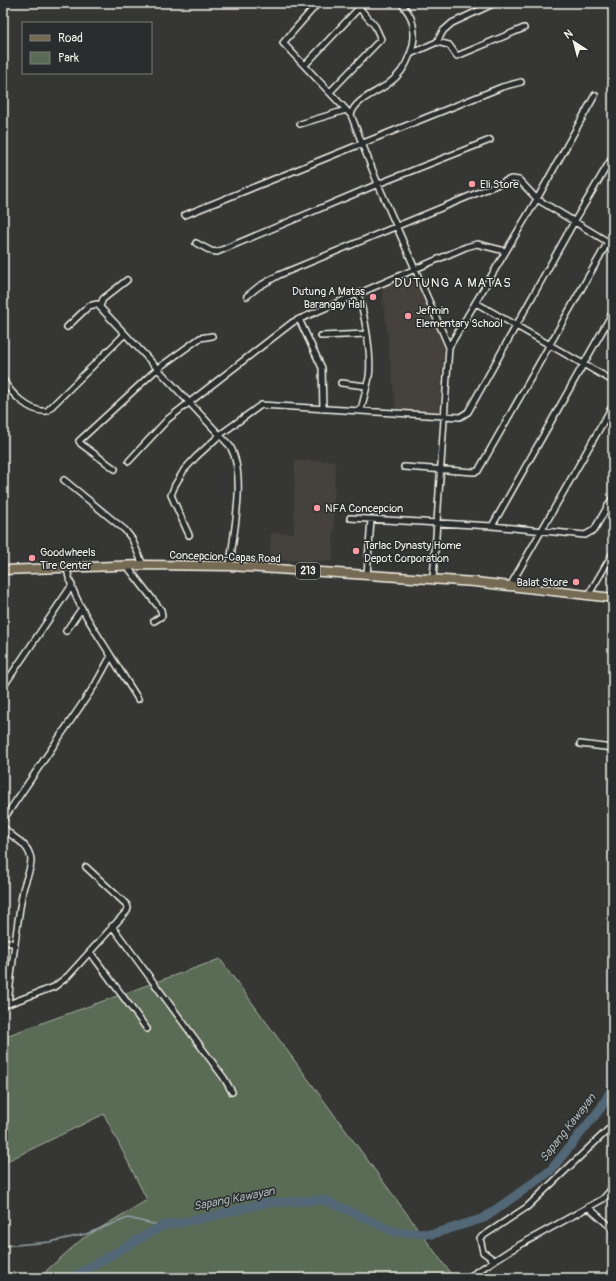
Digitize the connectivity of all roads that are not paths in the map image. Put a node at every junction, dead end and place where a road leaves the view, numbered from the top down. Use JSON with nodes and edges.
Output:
{"nodes":[{"id":1,"x":318,"y":3,"type":"edge"},
{"id":2,"x":354,"y":3,"type":"edge"},
{"id":3,"x":401,"y":3,"type":"edge"},
{"id":4,"x":495,"y":3,"type":"edge"},
{"id":5,"x":359,"y":8,"type":"junction"},
{"id":6,"x":524,"y":28,"type":"dead end"},
{"id":7,"x":437,"y":42,"type":"junction"},
{"id":8,"x":410,"y":54,"type":"junction"},
{"id":9,"x":305,"y":65,"type":"junction"},
{"id":10,"x":521,"y":82,"type":"dead end"},
{"id":11,"x":330,"y":92,"type":"junction"},
{"id":12,"x":595,"y":95,"type":"dead end"},
{"id":13,"x":346,"y":110,"type":"junction"},
{"id":14,"x":351,"y":115,"type":"junction"},
{"id":15,"x":300,"y":124,"type":"dead end"},
{"id":16,"x":490,"y":140,"type":"dead end"},
{"id":17,"x":362,"y":144,"type":"junction"},
{"id":18,"x":613,"y":156,"type":"edge"},
{"id":19,"x":378,"y":184,"type":"junction"},
{"id":20,"x":537,"y":199,"type":"junction"},
{"id":21,"x":185,"y":214,"type":"dead end"},
{"id":22,"x":574,"y":222,"type":"junction"},
{"id":23,"x":396,"y":227,"type":"junction"},
{"id":24,"x":196,"y":243,"type":"dead end"},
{"id":25,"x":611,"y":244,"type":"edge"},
{"id":26,"x":505,"y":251,"type":"junction"},
{"id":27,"x":414,"y":269,"type":"junction"},
{"id":28,"x":127,"y":280,"type":"dead end"},
{"id":29,"x":358,"y":294,"type":"junction"},
{"id":30,"x":247,"y":296,"type":"dead end"},
{"id":31,"x":476,"y":303,"type":"junction"},
{"id":32,"x":100,"y":306,"type":"junction"},
{"id":33,"x":613,"y":312,"type":"edge"},
{"id":34,"x":299,"y":318,"type":"junction"},
{"id":35,"x":517,"y":326,"type":"junction"},
{"id":36,"x":67,"y":327,"type":"dead end"},
{"id":37,"x":125,"y":334,"type":"junction"},
{"id":38,"x":366,"y":334,"type":"junction"},
{"id":39,"x":212,"y":336,"type":"dead end"},
{"id":40,"x":321,"y":336,"type":"dead end"},
{"id":41,"x":550,"y":346,"type":"junction"},
{"id":42,"x":449,"y":347,"type":"junction"},
{"id":43,"x":583,"y":364,"type":"junction"},
{"id":44,"x":157,"y":369,"type":"junction"},
{"id":45,"x":3,"y":379,"type":"edge"},
{"id":46,"x":613,"y":381,"type":"edge"},
{"id":47,"x":341,"y":383,"type":"dead end"},
{"id":48,"x":366,"y":386,"type":"junction"},
{"id":49,"x":191,"y":403,"type":"junction"},
{"id":50,"x":613,"y":405,"type":"edge"},
{"id":51,"x":324,"y":408,"type":"junction"},
{"id":52,"x":360,"y":411,"type":"junction"},
{"id":53,"x":443,"y":416,"type":"junction"},
{"id":54,"x":221,"y":434,"type":"junction"},
{"id":55,"x":129,"y":461,"type":"dead end"},
{"id":56,"x":404,"y":467,"type":"dead end"},
{"id":57,"x":116,"y":469,"type":"dead end"},
{"id":58,"x":441,"y":469,"type":"junction"},
{"id":59,"x":64,"y":480,"type":"dead end"},
{"id":60,"x":613,"y":497,"type":"edge"},
{"id":61,"x":350,"y":518,"type":"dead end"},
{"id":62,"x":372,"y":519,"type":"junction"},
{"id":63,"x":436,"y":523,"type":"junction"},
{"id":64,"x":492,"y":526,"type":"junction"},
{"id":65,"x":542,"y":532,"type":"junction"},
{"id":66,"x":189,"y":535,"type":"dead end"},
{"id":67,"x":613,"y":553,"type":"edge"},
{"id":68,"x":143,"y":565,"type":"junction"},
{"id":69,"x":127,"y":566,"type":"junction"},
{"id":70,"x":230,"y":566,"type":"junction"},
{"id":71,"x":67,"y":568,"type":"junction"},
{"id":72,"x":3,"y":570,"type":"edge"},
{"id":73,"x":367,"y":575,"type":"junction"},
{"id":74,"x":433,"y":580,"type":"junction"},
{"id":75,"x":72,"y":585,"type":"junction"},
{"id":76,"x":510,"y":586,"type":"junction"},
{"id":77,"x":589,"y":594,"type":"junction"},
{"id":78,"x":613,"y":598,"type":"edge"},
{"id":79,"x":82,"y":608,"type":"junction"},
{"id":80,"x":154,"y":620,"type":"dead end"},
{"id":81,"x":66,"y":631,"type":"dead end"},
{"id":82,"x":111,"y":656,"type":"junction"},
{"id":83,"x":3,"y":687,"type":"edge"},
{"id":84,"x":138,"y":699,"type":"dead end"},
{"id":85,"x":580,"y":744,"type":"dead end"},
{"id":86,"x":613,"y":748,"type":"edge"},
{"id":87,"x":3,"y":820,"type":"edge"},
{"id":88,"x":3,"y":826,"type":"edge"},
{"id":89,"x":86,"y":867,"type":"dead end"},
{"id":90,"x":112,"y":926,"type":"junction"},
{"id":91,"x":3,"y":941,"type":"edge"},
{"id":92,"x":15,"y":944,"type":"junction"},
{"id":93,"x":90,"y":952,"type":"junction"},
{"id":94,"x":6,"y":1005,"type":"edge"},
{"id":95,"x":147,"y":1028,"type":"dead end"},
{"id":96,"x":232,"y":1092,"type":"dead end"},
{"id":97,"x":613,"y":1125,"type":"edge"},
{"id":98,"x":613,"y":1183,"type":"edge"},
{"id":99,"x":588,"y":1207,"type":"junction"},
{"id":100,"x":613,"y":1230,"type":"edge"},
{"id":101,"x":494,"y":1260,"type":"junction"},
{"id":102,"x":477,"y":1271,"type":"junction"},
{"id":103,"x":467,"y":1278,"type":"edge"},
{"id":104,"x":492,"y":1278,"type":"edge"}],
"edges":[{"from":1,"to":9,"type":"street"},
{"from":2,"to":5,"type":"street"},
{"from":3,"to":8,"type":"street"},
{"from":4,"to":7,"type":"street"},
{"from":5,"to":9,"type":"street"},
{"from":5,"to":11,"type":"street"},
{"from":6,"to":7,"type":"street"},
{"from":7,"to":8,"type":"street"},
{"from":8,"to":14,"type":"street"},
{"from":9,"to":11,"type":"street"},
{"from":10,"to":17,"type":"street"},
{"from":11,"to":13,"type":"street"},
{"from":12,"to":20,"type":"street"},
{"from":13,"to":14,"type":"street"},
{"from":13,"to":15,"type":"street"},
{"from":14,"to":17,"type":"street"},
{"from":16,"to":19,"type":"street"},
{"from":17,"to":19,"type":"street"},
{"from":17,"to":21,"type":"street"},
{"from":18,"to":22,"type":"street"},
{"from":19,"to":23,"type":"street"},
{"from":19,"to":24,"type":"street"},
{"from":20,"to":22,"type":"street"},
{"from":20,"to":23,"type":"street"},
{"from":20,"to":26,"type":"street"},
{"from":22,"to":25,"type":"street"},
{"from":22,"to":35,"type":"street"},
{"from":23,"to":27,"type":"street"},
{"from":23,"to":30,"type":"street"},
{"from":25,"to":41,"type":"street"},
{"from":26,"to":27,"type":"street"},
{"from":26,"to":31,"type":"street"},
{"from":27,"to":29,"type":"street"},
{"from":27,"to":42,"type":"street"},
{"from":28,"to":32,"type":"street"},
{"from":29,"to":34,"type":"street"},
{"from":29,"to":38,"type":"street"},
{"from":31,"to":35,"type":"street"},
{"from":31,"to":42,"type":"street"},
{"from":32,"to":36,"type":"street"},
{"from":32,"to":37,"type":"street"},
{"from":33,"to":43,"type":"street"},
{"from":34,"to":49,"type":"street"},
{"from":34,"to":51,"type":"street"},
{"from":35,"to":41,"type":"street"},
{"from":35,"to":53,"type":"street"},
{"from":37,"to":44,"type":"street"},
{"from":37,"to":45,"type":"street"},
{"from":38,"to":40,"type":"street"},
{"from":38,"to":48,"type":"street"},
{"from":39,"to":44,"type":"street"},
{"from":41,"to":43,"type":"street"},
{"from":41,"to":58,"type":"street"},
{"from":42,"to":53,"type":"street"},
{"from":43,"to":46,"type":"street"},
{"from":43,"to":64,"type":"street"},
{"from":44,"to":49,"type":"street"},
{"from":44,"to":57,"type":"street"},
{"from":47,"to":48,"type":"street"},
{"from":48,"to":52,"type":"street"},
{"from":49,"to":54,"type":"street"},
{"from":49,"to":55,"type":"street"},
{"from":50,"to":65,"type":"street"},
{"from":51,"to":52,"type":"street"},
{"from":51,"to":54,"type":"street"},
{"from":52,"to":53,"type":"street"},
{"from":53,"to":58,"type":"street"},
{"from":54,"to":66,"type":"street"},
{"from":54,"to":70,"type":"street"},
{"from":56,"to":58,"type":"street"},
{"from":58,"to":63,"type":"street"},
{"from":59,"to":68,"type":"street"},
{"from":60,"to":65,"type":"street"},
{"from":61,"to":62,"type":"street"},
{"from":62,"to":63,"type":"street"},
{"from":62,"to":73,"type":"street"},
{"from":63,"to":64,"type":"street"},
{"from":63,"to":74,"type":"street"},
{"from":64,"to":65,"type":"street"},
{"from":65,"to":76,"type":"street"},
{"from":67,"to":77,"type":"street"},
{"from":68,"to":69,"type":"main road","name":"Concepcion-Capas Road","number":"213"},
{"from":68,"to":70,"type":"main road","name":"Concepcion-Capas Road","number":"213"},
{"from":69,"to":71,"type":"main road","name":"Concepcion-Capas Road","number":"213"},
{"from":69,"to":80,"type":"street"},
{"from":70,"to":73,"type":"main road","name":"Concepcion-Capas Road","number":"213"},
{"from":71,"to":72,"type":"main road","name":"Concepcion-Capas Road","number":"213"},
{"from":71,"to":75,"type":"street"},
{"from":73,"to":74,"type":"main road","name":"Concepcion-Capas Road","number":"213"},
{"from":74,"to":76,"type":"main road","name":"Concepcion-Capas Road","number":"213"},
{"from":75,"to":79,"type":"street"},
{"from":75,"to":83,"type":"street"},
{"from":76,"to":77,"type":"main road","name":"Concepcion-Capas Road","number":"213"},
{"from":77,"to":78,"type":"main road","name":"Concepcion-Capas Road","number":"213"},
{"from":79,"to":81,"type":"street"},
{"from":79,"to":82,"type":"street"},
{"from":82,"to":84,"type":"street"},
{"from":82,"to":87,"type":"street"},
{"from":85,"to":86,"type":"street"},
{"from":88,"to":92,"type":"street"},
{"from":89,"to":90,"type":"street"},
{"from":90,"to":93,"type":"street"},
{"from":90,"to":96,"type":"street"},
{"from":91,"to":92,"type":"street"},
{"from":92,"to":94,"type":"street"},
{"from":93,"to":94,"type":"street"},
{"from":93,"to":95,"type":"street"},
{"from":97,"to":101,"type":"street"},
{"from":98,"to":99,"type":"street"},
{"from":99,"to":100,"type":"street"},
{"from":99,"to":101,"type":"street"},
{"from":101,"to":102,"type":"street"},
{"from":102,"to":103,"type":"street"},
{"from":102,"to":104,"type":"street"}]}
